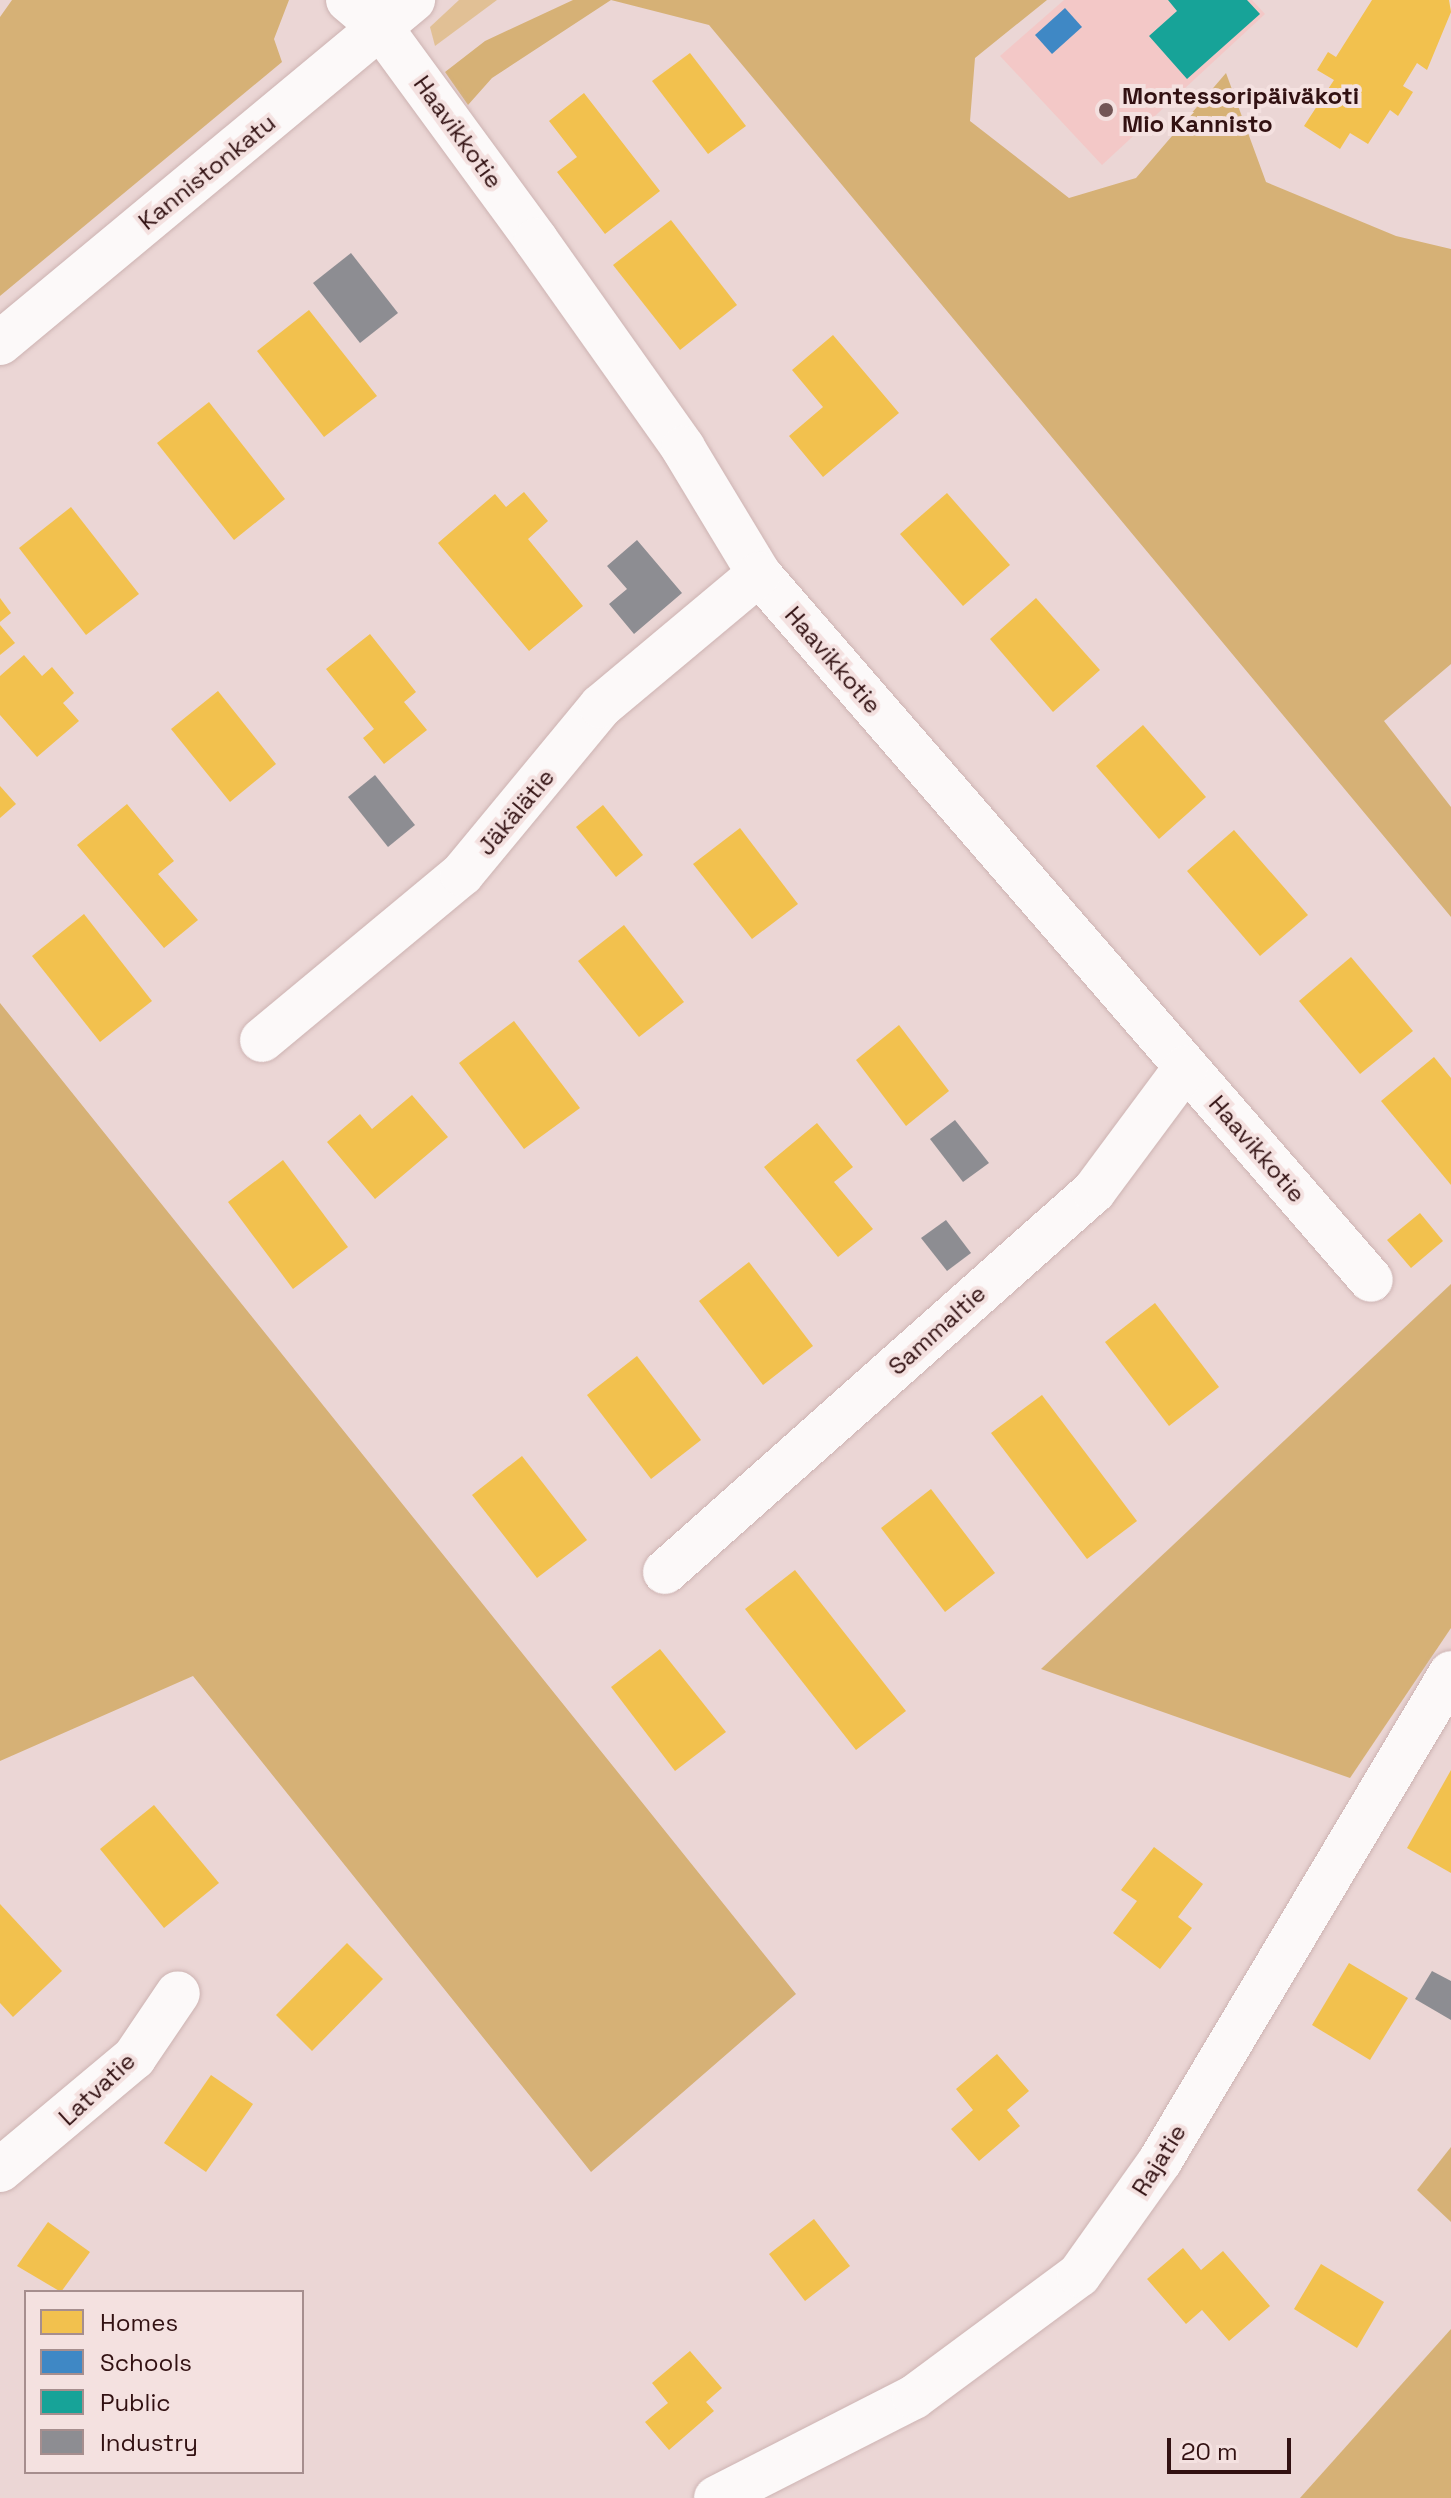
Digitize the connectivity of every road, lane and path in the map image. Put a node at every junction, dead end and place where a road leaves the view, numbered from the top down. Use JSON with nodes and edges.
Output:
{"nodes":[{"id":1,"x":348,"y":0,"type":"edge"},
{"id":2,"x":397,"y":14,"type":"edge"},
{"id":3,"x":0,"y":343,"type":"edge"},
{"id":4,"x":759,"y":574,"type":"junction"},
{"id":5,"x":262,"y":1040,"type":"dead end"},
{"id":6,"x":1186,"y":1067,"type":"junction"},
{"id":7,"x":1371,"y":1280,"type":"dead end"},
{"id":8,"x":665,"y":1572,"type":"dead end"},
{"id":9,"x":1451,"y":1673,"type":"edge"},
{"id":10,"x":178,"y":1993,"type":"dead end"},
{"id":11,"x":0,"y":2170,"type":"edge"},
{"id":12,"x":716,"y":2498,"type":"edge"}],
"edges":[{"from":1,"to":2,"type":"street","name":"Haavikkotie"},
{"from":2,"to":3,"type":"street","name":"Kannistonkatu"},
{"from":2,"to":4,"type":"street","name":"Haavikkotie"},
{"from":4,"to":5,"type":"street","name":"Jäkälätie"},
{"from":4,"to":6,"type":"street","name":"Haavikkotie"},
{"from":6,"to":7,"type":"street","name":"Haavikkotie"},
{"from":6,"to":8,"type":"street","name":"Sammaltie"},
{"from":9,"to":12,"type":"street","name":"Rajatie"},
{"from":10,"to":11,"type":"street","name":"Latvatie"}]}
